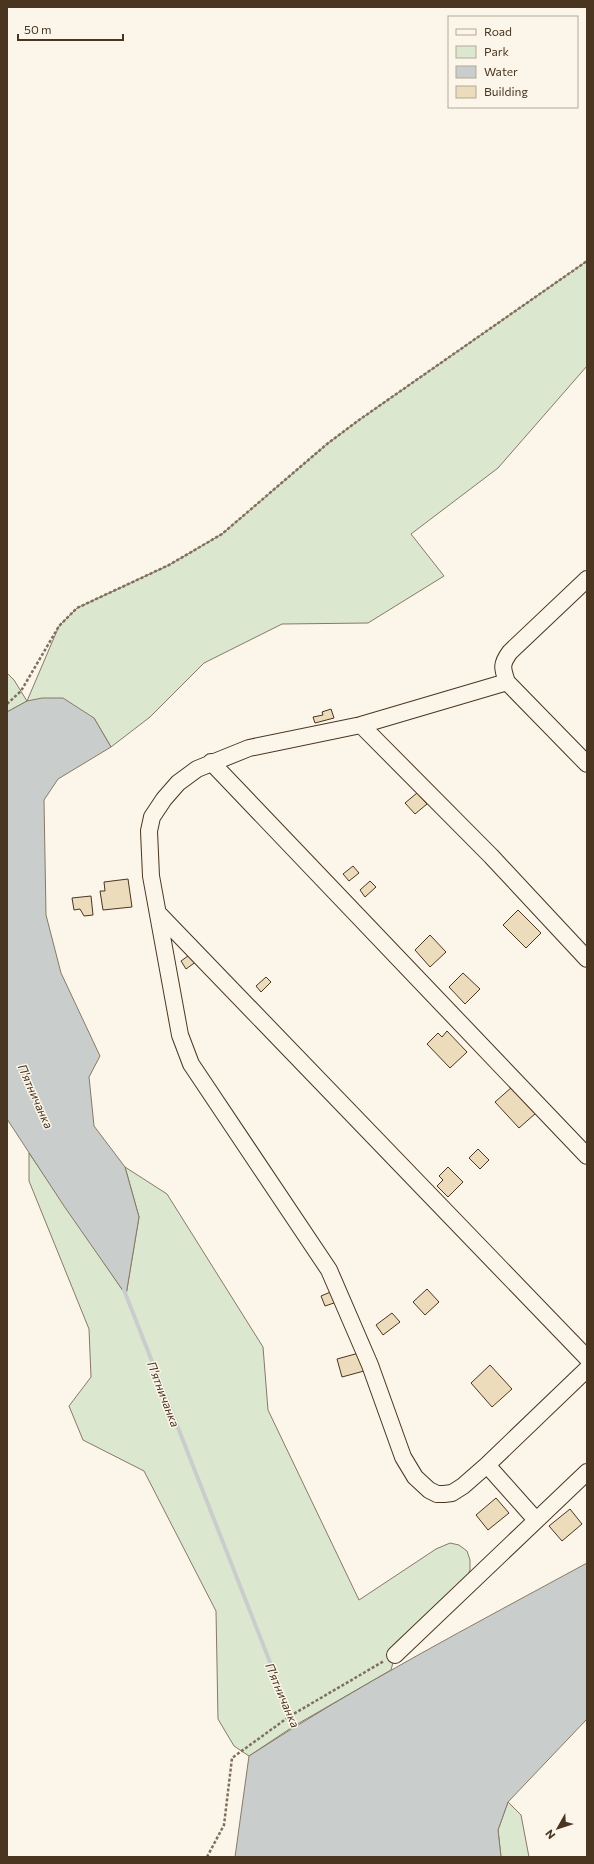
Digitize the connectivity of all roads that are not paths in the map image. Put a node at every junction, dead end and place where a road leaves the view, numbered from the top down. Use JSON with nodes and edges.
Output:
{"nodes":[{"id":1,"x":587,"y":579,"type":"edge"},
{"id":2,"x":507,"y":682,"type":"junction"},
{"id":3,"x":361,"y":725,"type":"junction"},
{"id":4,"x":211,"y":762,"type":"junction"},
{"id":5,"x":587,"y":764,"type":"edge"},
{"id":6,"x":158,"y":913,"type":"junction"},
{"id":7,"x":587,"y":959,"type":"edge"},
{"id":8,"x":587,"y":1156,"type":"edge"},
{"id":9,"x":587,"y":1358,"type":"edge"},
{"id":10,"x":587,"y":1369,"type":"edge"},
{"id":11,"x":487,"y":1466,"type":"junction"},
{"id":12,"x":587,"y":1472,"type":"edge"},
{"id":13,"x":536,"y":1520,"type":"junction"},
{"id":14,"x":395,"y":1655,"type":"road end"}],
"edges":[{"from":1,"to":2,"type":"street"},
{"from":2,"to":3,"type":"street"},
{"from":2,"to":5,"type":"street"},
{"from":3,"to":4,"type":"street"},
{"from":3,"to":7,"type":"street"},
{"from":4,"to":6,"type":"street"},
{"from":4,"to":8,"type":"street"},
{"from":6,"to":9,"type":"street"},
{"from":6,"to":11,"type":"street"},
{"from":10,"to":11,"type":"street"},
{"from":11,"to":13,"type":"street"},
{"from":12,"to":13,"type":"street"},
{"from":13,"to":14,"type":"street"}]}
